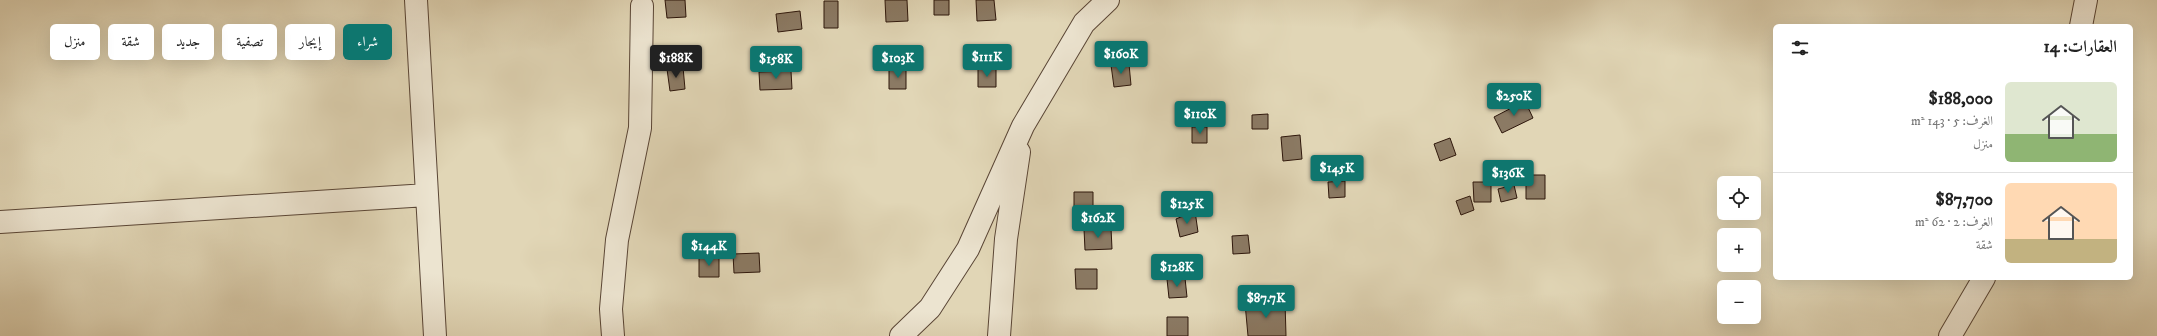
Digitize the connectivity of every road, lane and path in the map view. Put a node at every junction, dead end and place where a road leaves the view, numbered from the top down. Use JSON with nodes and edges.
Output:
{"nodes":[{"id":1,"x":416,"y":0,"type":"edge"},
{"id":2,"x":1108,"y":0,"type":"edge"},
{"id":3,"x":2086,"y":0,"type":"edge"},
{"id":4,"x":642,"y":6,"type":"dead end"},
{"id":5,"x":2081,"y":24,"type":"edge"},
{"id":6,"x":1023,"y":126,"type":"junction"},
{"id":7,"x":427,"y":195,"type":"junction"},
{"id":8,"x":0,"y":222,"type":"edge"},
{"id":9,"x":1983,"y":280,"type":"edge"},
{"id":10,"x":435,"y":336,"type":"edge"},
{"id":11,"x":613,"y":336,"type":"edge"},
{"id":12,"x":901,"y":336,"type":"edge"},
{"id":13,"x":998,"y":336,"type":"edge"},
{"id":14,"x":1950,"y":336,"type":"edge"}],
"edges":[{"from":1,"to":7,"type":"street"},
{"from":2,"to":6,"type":"street"},
{"from":3,"to":5,"type":"street"},
{"from":4,"to":11,"type":"street"},
{"from":6,"to":12,"type":"street"},
{"from":6,"to":13,"type":"street"},
{"from":7,"to":8,"type":"street"},
{"from":7,"to":10,"type":"street"},
{"from":9,"to":14,"type":"street"}]}
